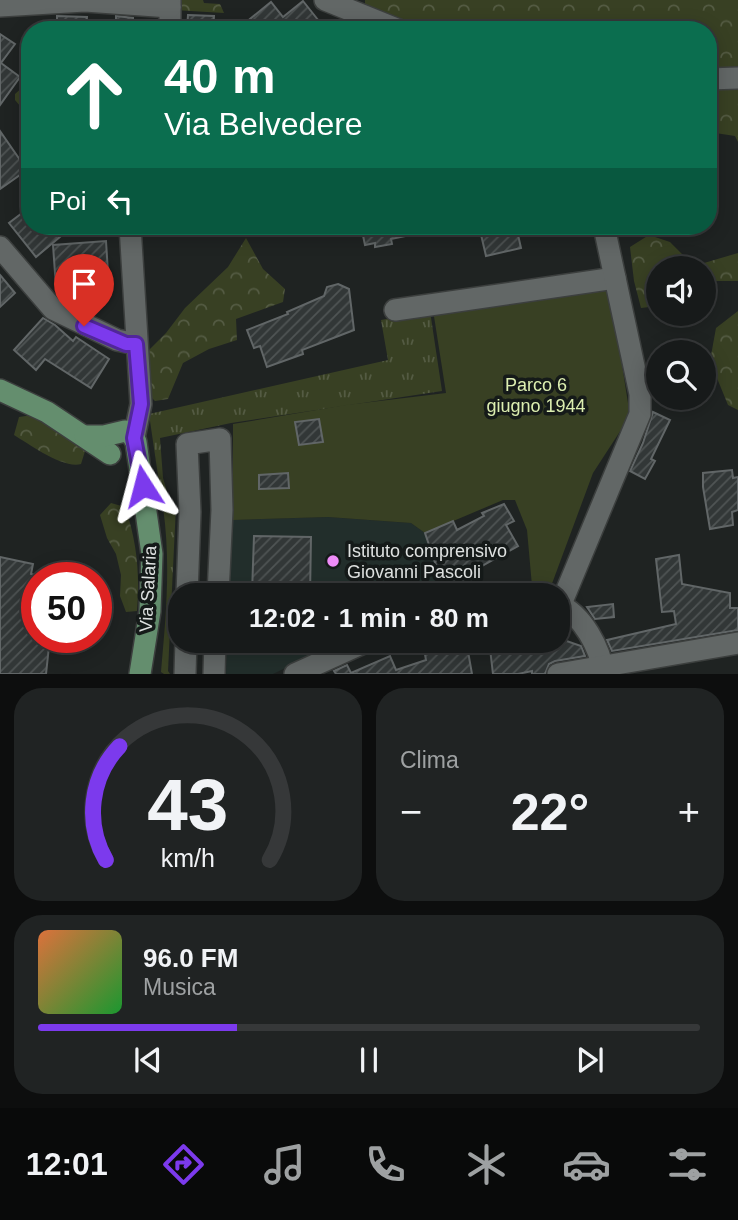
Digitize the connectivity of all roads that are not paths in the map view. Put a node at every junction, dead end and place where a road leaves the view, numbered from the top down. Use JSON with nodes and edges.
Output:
{"nodes":[{"id":1,"x":325,"y":0,"type":"edge"},
{"id":2,"x":170,"y":3,"type":"edge"},
{"id":3,"x":0,"y":6,"type":"edge"},
{"id":4,"x":170,"y":21,"type":"edge"},
{"id":5,"x":377,"y":21,"type":"edge"},
{"id":6,"x":738,"y":78,"type":"edge"},
{"id":7,"x":717,"y":79,"type":"edge"},
{"id":8,"x":130,"y":235,"type":"edge"},
{"id":9,"x":606,"y":236,"type":"dead end"},
{"id":10,"x":0,"y":247,"type":"edge"},
{"id":11,"x":615,"y":278,"type":"junction"},
{"id":12,"x":395,"y":310,"type":"dead end"},
{"id":13,"x":136,"y":344,"type":"junction"},
{"id":14,"x":0,"y":390,"type":"edge"},
{"id":15,"x":122,"y":444,"type":"junction"},
{"id":16,"x":187,"y":583,"type":"edge"},
{"id":17,"x":219,"y":583,"type":"edge"},
{"id":18,"x":569,"y":583,"type":"edge"},
{"id":19,"x":570,"y":612,"type":"edge"},
{"id":20,"x":738,"y":643,"type":"edge"},
{"id":21,"x":186,"y":653,"type":"edge"},
{"id":22,"x":215,"y":653,"type":"edge"},
{"id":23,"x":341,"y":653,"type":"edge"},
{"id":24,"x":603,"y":670,"type":"edge"},
{"id":25,"x":140,"y":674,"type":"edge"},
{"id":26,"x":185,"y":674,"type":"edge"},
{"id":27,"x":214,"y":674,"type":"edge"},
{"id":28,"x":295,"y":674,"type":"edge"},
{"id":29,"x":558,"y":674,"type":"edge"}],
"edges":[{"from":1,"to":5,"type":"street"},
{"from":2,"to":3,"type":"street"},
{"from":2,"to":4,"type":"street"},
{"from":6,"to":7,"type":"street"},
{"from":8,"to":13,"type":"street"},
{"from":9,"to":11,"type":"street"},
{"from":10,"to":13,"type":"street"},
{"from":11,"to":12,"type":"street"},
{"from":11,"to":18,"type":"street"},
{"from":13,"to":15,"type":"street"},
{"from":14,"to":15,"type":"main road"},
{"from":15,"to":25,"type":"main road","name":"Via Salaria"},
{"from":16,"to":17,"type":"street"},
{"from":19,"to":24,"type":"street"},
{"from":20,"to":24,"type":"street"},
{"from":21,"to":26,"type":"street"},
{"from":22,"to":27,"type":"street"},
{"from":23,"to":28,"type":"street"},
{"from":24,"to":29,"type":"street"}]}
